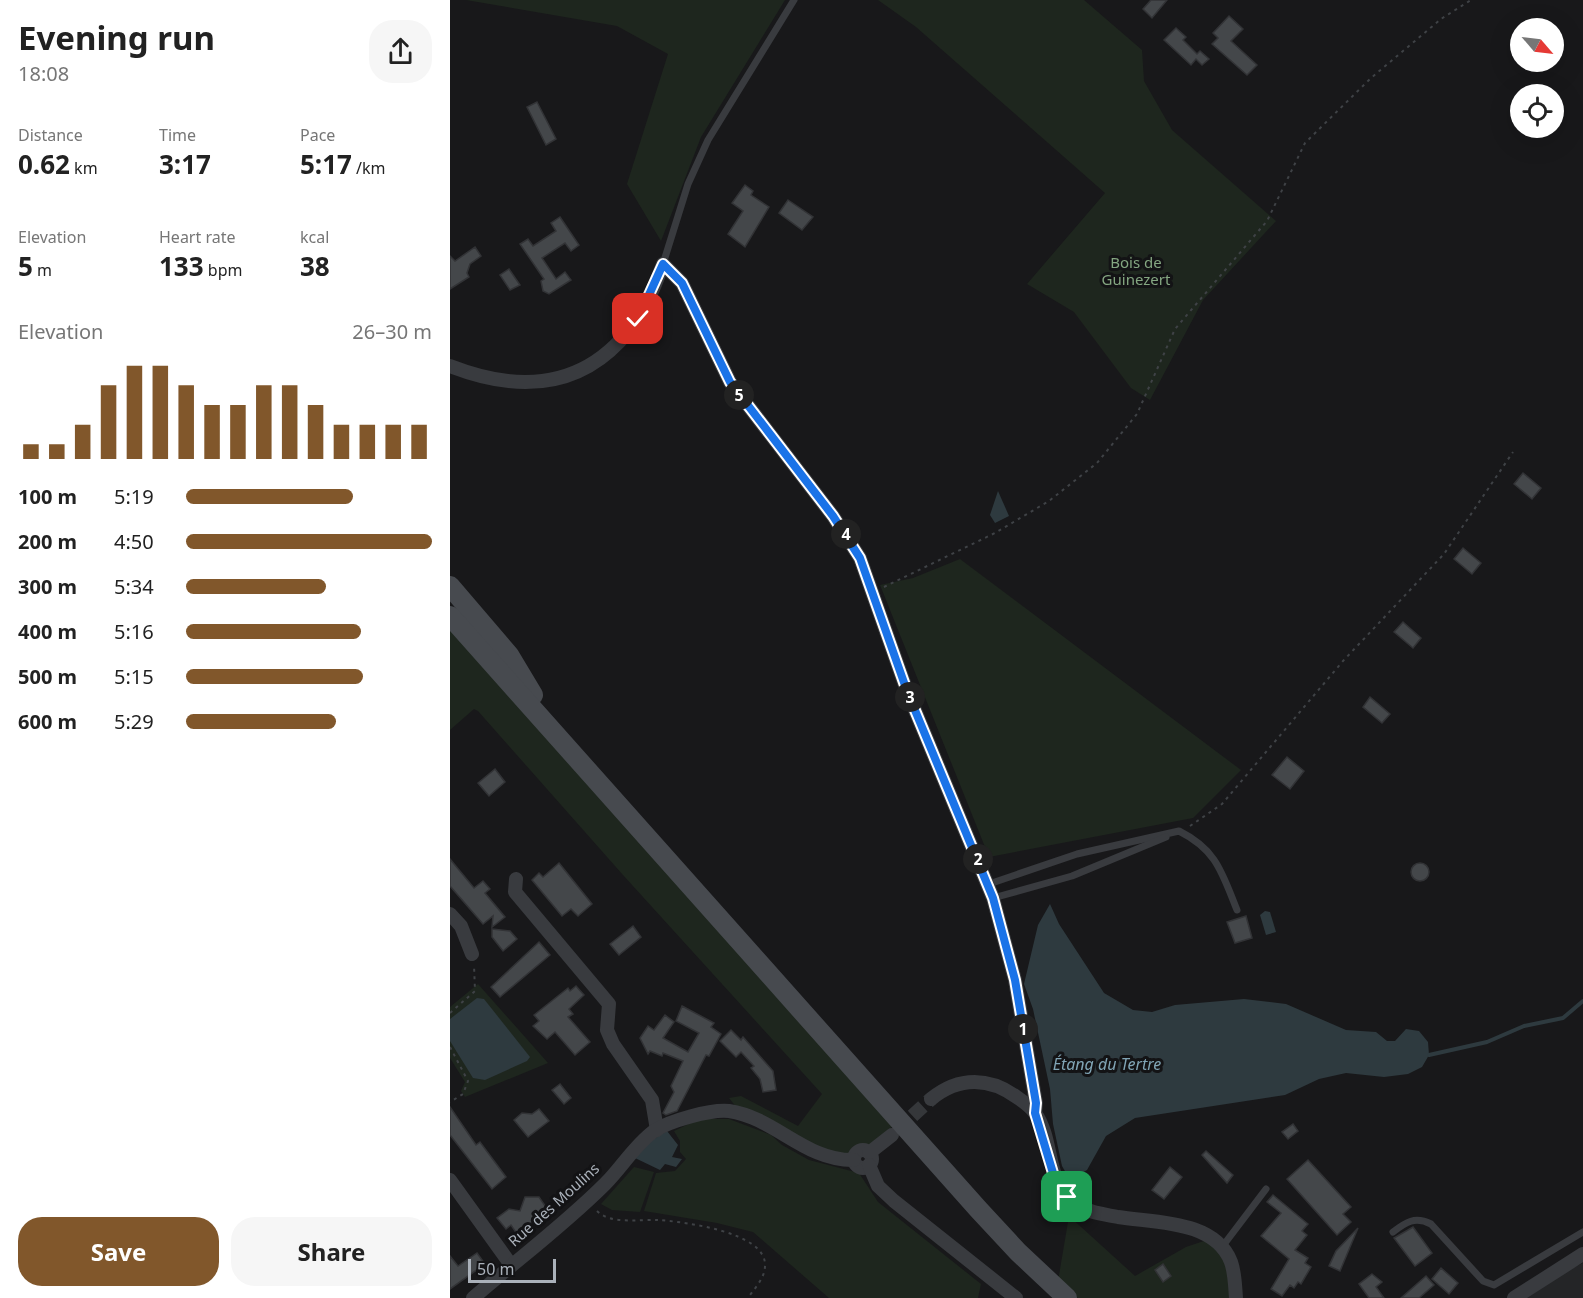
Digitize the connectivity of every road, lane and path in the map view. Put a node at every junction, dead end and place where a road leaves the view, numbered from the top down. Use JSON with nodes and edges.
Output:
{"nodes":[{"id":1,"x":794,"y":0,"type":"edge"},
{"id":2,"x":1471,"y":0,"type":"edge"},
{"id":3,"x":663,"y":264,"type":"junction"},
{"id":4,"x":450,"y":366,"type":"edge"},
{"id":5,"x":1513,"y":452,"type":"dead end"},
{"id":6,"x":450,"y":586,"type":"edge"},
{"id":7,"x":872,"y":593,"type":"junction"},
{"id":8,"x":450,"y":616,"type":"edge"},
{"id":9,"x":555,"y":734,"type":"junction"},
{"id":10,"x":1179,"y":831,"type":"junction"},
{"id":11,"x":516,"y":879,"type":"dead end"},
{"id":12,"x":991,"y":891,"type":"junction"},
{"id":13,"x":1237,"y":910,"type":"dead end"},
{"id":14,"x":450,"y":914,"type":"edge"},
{"id":15,"x":472,"y":954,"type":"joint"},
{"id":16,"x":450,"y":1013,"type":"edge"},
{"id":17,"x":450,"y":1047,"type":"edge"},
{"id":18,"x":931,"y":1100,"type":"tunnel mouth"},
{"id":19,"x":450,"y":1102,"type":"edge"},
{"id":20,"x":1035,"y":1113,"type":"junction"},
{"id":21,"x":657,"y":1130,"type":"junction"},
{"id":22,"x":892,"y":1135,"type":"tunnel mouth"},
{"id":23,"x":869,"y":1159,"type":"junction"},
{"id":24,"x":450,"y":1180,"type":"edge"},
{"id":25,"x":1266,"y":1189,"type":"dead end"},
{"id":26,"x":590,"y":1198,"type":"junction"},
{"id":27,"x":1393,"y":1232,"type":"dead end"},
{"id":28,"x":1583,"y":1232,"type":"edge"},
{"id":29,"x":1222,"y":1247,"type":"junction"},
{"id":30,"x":1583,"y":1254,"type":"edge"},
{"id":31,"x":512,"y":1265,"type":"junction"},
{"id":32,"x":473,"y":1298,"type":"edge"},
{"id":33,"x":747,"y":1298,"type":"edge"},
{"id":34,"x":1016,"y":1298,"type":"edge"},
{"id":35,"x":1067,"y":1298,"type":"edge"},
{"id":36,"x":1236,"y":1298,"type":"edge"},
{"id":37,"x":1514,"y":1298,"type":"edge"}],
"edges":[{"from":1,"to":3,"type":"lane"},
{"from":2,"to":7,"type":"path"},
{"from":3,"to":4,"type":"street"},
{"from":3,"to":7,"type":"street"},
{"from":5,"to":10,"type":"path"},
{"from":6,"to":9,"type":"main road"},
{"from":7,"to":12,"type":"street"},
{"from":8,"to":9,"type":"main road"},
{"from":9,"to":35,"type":"main road"},
{"from":10,"to":12,"type":"lane"},
{"from":10,"to":12,"type":"lane"},
{"from":10,"to":13,"type":"lane"},
{"from":11,"to":21,"type":"street"},
{"from":12,"to":20,"type":"street"},
{"from":14,"to":15,"type":"street"},
{"from":15,"to":16,"type":"path"},
{"from":17,"to":19,"type":"path"},
{"from":18,"to":20,"type":"street"},
{"from":20,"to":29,"type":"street"},
{"from":21,"to":23,"type":"street","name":"Rue des Moulins"},
{"from":21,"to":26,"type":"street","name":"Rue des Moulins"},
{"from":22,"to":23,"type":"street"},
{"from":23,"to":34,"type":"street"},
{"from":24,"to":31,"type":"street"},
{"from":25,"to":29,"type":"lane"},
{"from":26,"to":31,"type":"street","name":"Rue des Moulins"},
{"from":26,"to":33,"type":"path"},
{"from":27,"to":28,"type":"lane"},
{"from":29,"to":36,"type":"street"},
{"from":30,"to":37,"type":"street"},
{"from":31,"to":32,"type":"street","name":"Rue des Moulins"}]}
